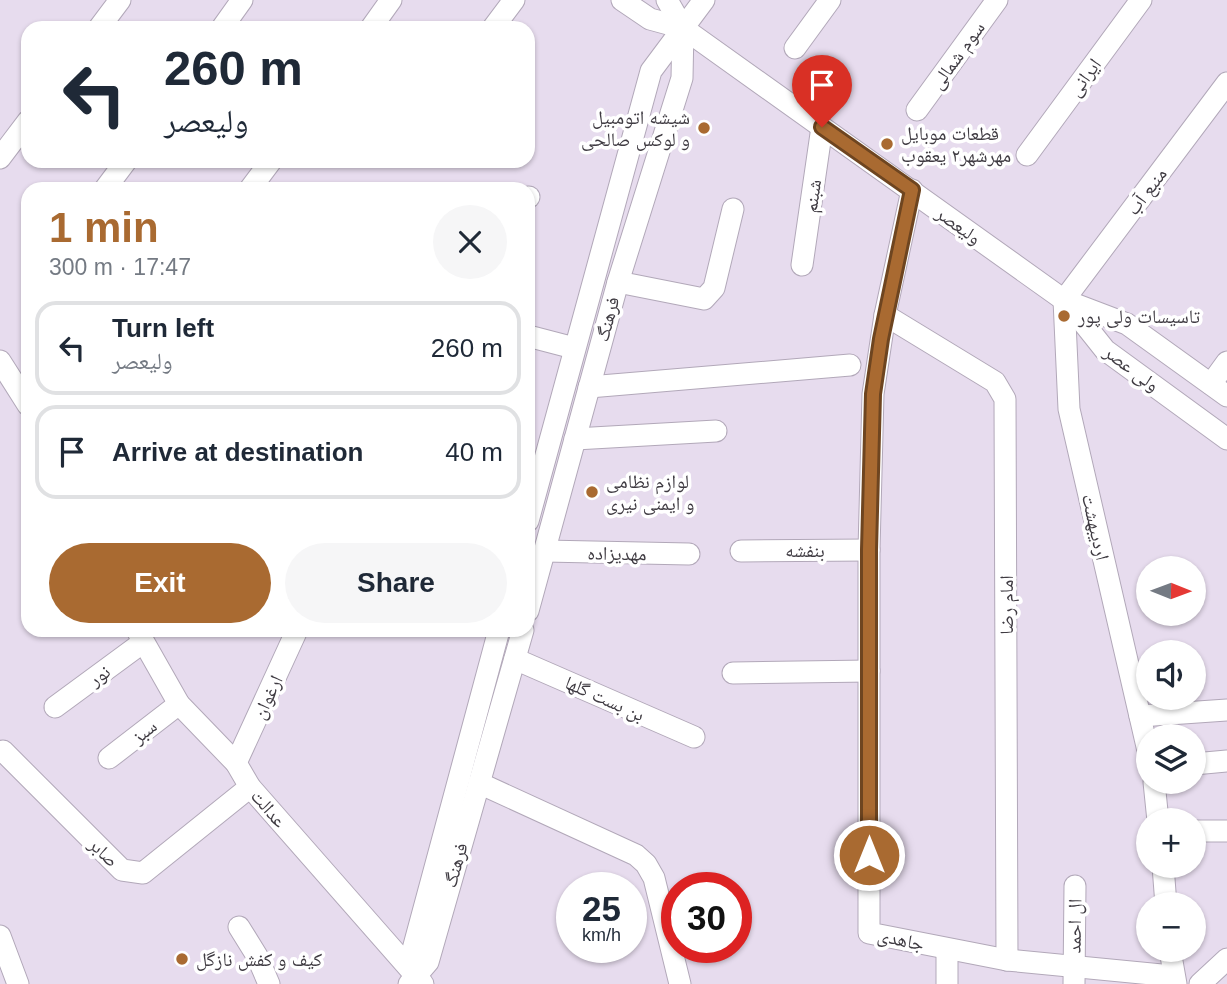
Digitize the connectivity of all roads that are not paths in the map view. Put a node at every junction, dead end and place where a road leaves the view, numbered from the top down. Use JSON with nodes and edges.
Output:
{"nodes":[{"id":1,"x":120,"y":0,"type":"edge"},
{"id":2,"x":242,"y":0,"type":"edge"},
{"id":3,"x":391,"y":0,"type":"edge"},
{"id":4,"x":514,"y":0,"type":"edge"},
{"id":5,"x":622,"y":0,"type":"edge"},
{"id":6,"x":667,"y":0,"type":"edge"},
{"id":7,"x":704,"y":0,"type":"edge"},
{"id":8,"x":830,"y":0,"type":"edge"},
{"id":9,"x":997,"y":0,"type":"edge"},
{"id":10,"x":1141,"y":0,"type":"edge"},
{"id":11,"x":104,"y":21,"type":"edge"},
{"id":12,"x":227,"y":21,"type":"edge"},
{"id":13,"x":375,"y":21,"type":"edge"},
{"id":14,"x":498,"y":21,"type":"edge"},
{"id":15,"x":683,"y":28,"type":"junction"},
{"id":16,"x":795,"y":48,"type":"dead end"},
{"id":17,"x":1227,"y":83,"type":"edge"},
{"id":18,"x":917,"y":110,"type":"dead end"},
{"id":19,"x":822,"y":127,"type":"junction"},
{"id":20,"x":21,"y":130,"type":"edge"},
{"id":21,"x":1027,"y":155,"type":"dead end"},
{"id":22,"x":0,"y":158,"type":"edge"},
{"id":23,"x":912,"y":190,"type":"junction"},
{"id":24,"x":733,"y":209,"type":"dead end"},
{"id":25,"x":802,"y":265,"type":"dead end"},
{"id":26,"x":618,"y":282,"type":"junction"},
{"id":27,"x":1064,"y":300,"type":"junction"},
{"id":28,"x":885,"y":315,"type":"junction"},
{"id":29,"x":535,"y":338,"type":"edge"},
{"id":30,"x":574,"y":348,"type":"junction"},
{"id":31,"x":0,"y":361,"type":"edge"},
{"id":32,"x":1227,"y":362,"type":"edge"},
{"id":33,"x":850,"y":365,"type":"dead end"},
{"id":34,"x":589,"y":387,"type":"junction"},
{"id":35,"x":1219,"y":390,"type":"edge"},
{"id":36,"x":21,"y":394,"type":"edge"},
{"id":37,"x":716,"y":431,"type":"dead end"},
{"id":38,"x":575,"y":439,"type":"junction"},
{"id":39,"x":1227,"y":439,"type":"edge"},
{"id":40,"x":535,"y":495,"type":"edge"},
{"id":41,"x":869,"y":550,"type":"junction"},
{"id":42,"x":545,"y":551,"type":"junction"},
{"id":43,"x":741,"y":551,"type":"dead end"},
{"id":44,"x":689,"y":554,"type":"dead end"},
{"id":45,"x":535,"y":586,"type":"edge"},
{"id":46,"x":139,"y":637,"type":"edge"},
{"id":47,"x":141,"y":637,"type":"edge"},
{"id":48,"x":295,"y":637,"type":"edge"},
{"id":49,"x":497,"y":637,"type":"edge"},
{"id":50,"x":521,"y":637,"type":"edge"},
{"id":51,"x":515,"y":659,"type":"junction"},
{"id":52,"x":869,"y":671,"type":"junction"},
{"id":53,"x":733,"y":673,"type":"dead end"},
{"id":54,"x":179,"y":704,"type":"junction"},
{"id":55,"x":55,"y":706,"type":"dead end"},
{"id":56,"x":1227,"y":710,"type":"edge"},
{"id":57,"x":1140,"y":716,"type":"junction"},
{"id":58,"x":1142,"y":724,"type":"edge"},
{"id":59,"x":694,"y":737,"type":"dead end"},
{"id":60,"x":4,"y":751,"type":"dead end"},
{"id":61,"x":109,"y":758,"type":"dead end"},
{"id":62,"x":1227,"y":761,"type":"edge"},
{"id":63,"x":236,"y":763,"type":"junction"},
{"id":64,"x":1206,"y":763,"type":"edge"},
{"id":65,"x":479,"y":783,"type":"junction"},
{"id":66,"x":250,"y":787,"type":"junction"},
{"id":67,"x":1206,"y":831,"type":"edge"},
{"id":68,"x":1227,"y":831,"type":"edge"},
{"id":69,"x":1075,"y":886,"type":"dead end"},
{"id":70,"x":239,"y":927,"type":"dead end"},
{"id":71,"x":0,"y":936,"type":"edge"},
{"id":72,"x":947,"y":949,"type":"junction"},
{"id":73,"x":1227,"y":959,"type":"edge"},
{"id":74,"x":1007,"y":960,"type":"junction"},
{"id":75,"x":1172,"y":962,"type":"edge"},
{"id":76,"x":1074,"y":975,"type":"edge"},
{"id":77,"x":1174,"y":980,"type":"edge"},
{"id":78,"x":416,"y":982,"type":"edge"},
{"id":79,"x":18,"y":984,"type":"edge"},
{"id":80,"x":270,"y":984,"type":"edge"},
{"id":81,"x":680,"y":984,"type":"edge"},
{"id":82,"x":947,"y":984,"type":"edge"},
{"id":83,"x":1200,"y":984,"type":"edge"}],
"edges":[{"from":1,"to":11,"type":"street"},
{"from":2,"to":12,"type":"street"},
{"from":3,"to":13,"type":"street"},
{"from":4,"to":14,"type":"street"},
{"from":5,"to":15,"type":"street","name":"ولیعصر"},
{"from":6,"to":15,"type":"street","name":"ولیعصر"},
{"from":7,"to":15,"type":"street","name":"فرهنگ"},
{"from":8,"to":16,"type":"street"},
{"from":9,"to":18,"type":"street","name":"سوم شمالی"},
{"from":10,"to":21,"type":"street","name":"ایرانی"},
{"from":15,"to":19,"type":"street","name":"ولیعصر"},
{"from":15,"to":26,"type":"street","name":"فرهنگ"},
{"from":15,"to":30,"type":"street","name":"فرهنگ"},
{"from":17,"to":27,"type":"street","name":"منبع آب"},
{"from":19,"to":23,"type":"street","name":"ولیعصر"},
{"from":19,"to":25,"type":"street","name":"شبنم"},
{"from":20,"to":22,"type":"street"},
{"from":23,"to":27,"type":"street","name":"ولیعصر"},
{"from":23,"to":28,"type":"street","name":"جاهدی"},
{"from":24,"to":26,"type":"street"},
{"from":26,"to":34,"type":"street","name":"فرهنگ"},
{"from":27,"to":35,"type":"street","name":"ولی عصر"},
{"from":27,"to":39,"type":"street","name":"ولی عصر"},
{"from":27,"to":57,"type":"street","name":"اردیبهشت"},
{"from":28,"to":41,"type":"street","name":"جاهدی"},
{"from":28,"to":74,"type":"street","name":"امام رضا"},
{"from":29,"to":30,"type":"street"},
{"from":30,"to":40,"type":"street","name":"فرهنگ"},
{"from":31,"to":36,"type":"street"},
{"from":32,"to":35,"type":"street"},
{"from":33,"to":34,"type":"street"},
{"from":34,"to":38,"type":"street","name":"فرهنگ"},
{"from":37,"to":38,"type":"street"},
{"from":38,"to":42,"type":"street","name":"فرهنگ"},
{"from":41,"to":43,"type":"street","name":"بنفشه"},
{"from":41,"to":52,"type":"street","name":"جاهدی"},
{"from":42,"to":44,"type":"street","name":"مهدیزاده"},
{"from":42,"to":45,"type":"street","name":"فرهنگ"},
{"from":46,"to":55,"type":"street","name":"نور"},
{"from":47,"to":54,"type":"street","name":"عدالت"},
{"from":48,"to":63,"type":"street","name":"ارغوان"},
{"from":49,"to":78,"type":"street","name":"فرهنگ"},
{"from":50,"to":51,"type":"street","name":"فرهنگ"},
{"from":51,"to":59,"type":"street","name":"بن بست گلها"},
{"from":51,"to":65,"type":"street","name":"فرهنگ"},
{"from":52,"to":53,"type":"street"},
{"from":52,"to":72,"type":"street","name":"جاهدی"},
{"from":54,"to":61,"type":"street","name":"سبز"},
{"from":54,"to":63,"type":"street","name":"عدالت"},
{"from":56,"to":57,"type":"street"},
{"from":57,"to":58,"type":"street","name":"اردیبهشت"},
{"from":60,"to":66,"type":"street","name":"صابر"},
{"from":62,"to":64,"type":"street"},
{"from":63,"to":66,"type":"street","name":"عدالت"},
{"from":65,"to":78,"type":"street","name":"فرهنگ"},
{"from":65,"to":81,"type":"street"},
{"from":66,"to":78,"type":"street","name":"عدالت"},
{"from":67,"to":68,"type":"street"},
{"from":69,"to":76,"type":"street","name":"ال احمد"},
{"from":70,"to":80,"type":"street"},
{"from":71,"to":79,"type":"street"},
{"from":72,"to":74,"type":"street","name":"جاهدی"},
{"from":72,"to":82,"type":"street"},
{"from":73,"to":83,"type":"street"},
{"from":74,"to":76,"type":"street","name":"جاهدی"},
{"from":75,"to":77,"type":"street"},
{"from":76,"to":77,"type":"street","name":"جاهدی"}]}
